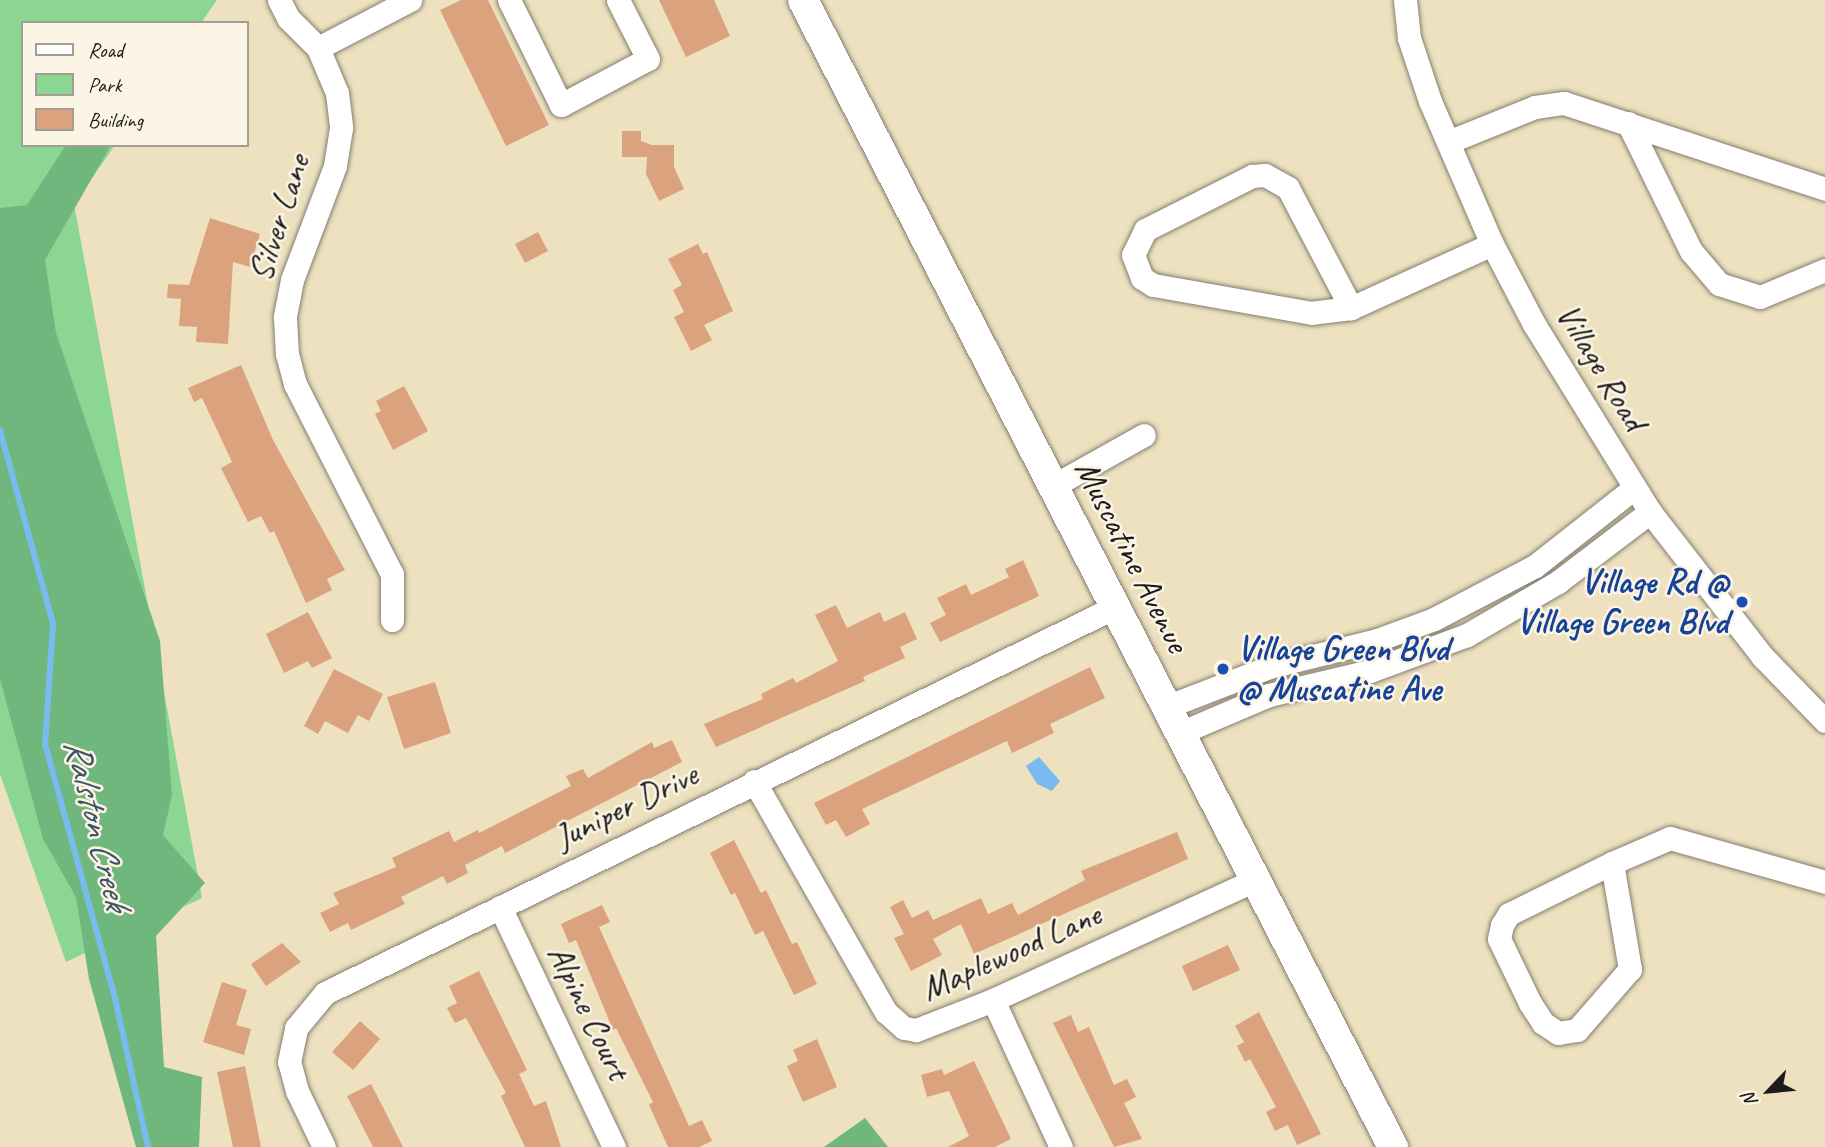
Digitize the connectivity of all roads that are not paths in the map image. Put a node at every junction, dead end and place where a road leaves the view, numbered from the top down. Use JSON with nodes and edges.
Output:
{"nodes":[{"id":1,"x":279,"y":0,"type":"edge"},
{"id":2,"x":410,"y":0,"type":"edge"},
{"id":3,"x":509,"y":0,"type":"edge"},
{"id":4,"x":618,"y":0,"type":"edge"},
{"id":5,"x":803,"y":0,"type":"edge"},
{"id":6,"x":1405,"y":0,"type":"edge"},
{"id":7,"x":318,"y":48,"type":"junction"},
{"id":8,"x":1628,"y":123,"type":"junction"},
{"id":9,"x":1448,"y":142,"type":"junction"},
{"id":10,"x":1825,"y":189,"type":"edge"},
{"id":11,"x":1492,"y":244,"type":"junction"},
{"id":12,"x":1825,"y":270,"type":"edge"},
{"id":13,"x":1351,"y":308,"type":"junction"},
{"id":14,"x":1144,"y":435,"type":"dead end"},
{"id":15,"x":1052,"y":486,"type":"junction"},
{"id":16,"x":1633,"y":489,"type":"junction"},
{"id":17,"x":1650,"y":512,"type":"junction"},
{"id":18,"x":1115,"y":607,"type":"junction"},
{"id":19,"x":392,"y":620,"type":"dead end"},
{"id":20,"x":1173,"y":720,"type":"junction"},
{"id":21,"x":1825,"y":721,"type":"edge"},
{"id":22,"x":754,"y":781,"type":"junction"},
{"id":23,"x":1612,"y":863,"type":"junction"},
{"id":24,"x":1255,"y":880,"type":"junction"},
{"id":25,"x":1825,"y":882,"type":"edge"},
{"id":26,"x":500,"y":907,"type":"junction"},
{"id":27,"x":993,"y":1000,"type":"junction"},
{"id":28,"x":324,"y":1147,"type":"edge"},
{"id":29,"x":614,"y":1147,"type":"edge"},
{"id":30,"x":1061,"y":1147,"type":"edge"},
{"id":31,"x":1393,"y":1147,"type":"edge"}],
"edges":[{"from":1,"to":7,"type":"street","name":"Silver Lane"},
{"from":2,"to":7,"type":"street"},
{"from":3,"to":4,"type":"street"},
{"from":5,"to":15,"type":"main road","name":"Muscatine Avenue"},
{"from":6,"to":9,"type":"street","name":"Village Road"},
{"from":7,"to":19,"type":"street","name":"Silver Lane"},
{"from":8,"to":9,"type":"street"},
{"from":8,"to":10,"type":"street"},
{"from":8,"to":12,"type":"street"},
{"from":9,"to":11,"type":"street","name":"Village Road"},
{"from":11,"to":13,"type":"street"},
{"from":11,"to":16,"type":"street","name":"Village Road"},
{"from":13,"to":13,"type":"street"},
{"from":14,"to":15,"type":"street"},
{"from":15,"to":18,"type":"main road","name":"Muscatine Avenue"},
{"from":16,"to":17,"type":"street","name":"Village Road"},
{"from":16,"to":20,"type":"street"},
{"from":17,"to":20,"type":"street"},
{"from":17,"to":21,"type":"street","name":"Village Road"},
{"from":18,"to":20,"type":"main road","name":"Muscatine Avenue"},
{"from":18,"to":22,"type":"street","name":"Juniper Drive"},
{"from":20,"to":24,"type":"main road","name":"Muscatine Avenue"},
{"from":22,"to":26,"type":"street","name":"Juniper Drive"},
{"from":22,"to":27,"type":"street","name":"Maplewood Lane"},
{"from":23,"to":23,"type":"street"},
{"from":23,"to":25,"type":"street"},
{"from":24,"to":27,"type":"street","name":"Maplewood Lane"},
{"from":24,"to":31,"type":"main road","name":"Muscatine Avenue"},
{"from":26,"to":28,"type":"street","name":"Juniper Drive"},
{"from":26,"to":29,"type":"street","name":"Alpine Court"},
{"from":27,"to":30,"type":"street"}]}
